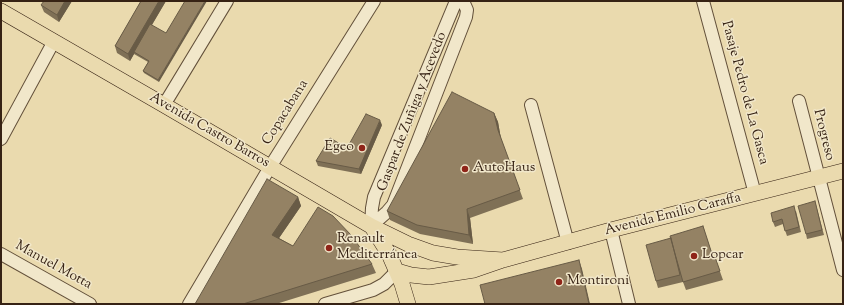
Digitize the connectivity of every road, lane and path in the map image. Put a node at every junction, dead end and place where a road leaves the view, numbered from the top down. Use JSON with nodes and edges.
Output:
{"nodes":[{"id":1,"x":227,"y":1,"type":"edge"},
{"id":2,"x":374,"y":1,"type":"edge"},
{"id":3,"x":456,"y":1,"type":"edge"},
{"id":4,"x":463,"y":1,"type":"edge"},
{"id":5,"x":703,"y":1,"type":"edge"},
{"id":6,"x":1,"y":11,"type":"edge"},
{"id":7,"x":54,"y":41,"type":"junction"},
{"id":8,"x":799,"y":101,"type":"dead end"},
{"id":9,"x":164,"y":105,"type":"junction"},
{"id":10,"x":531,"y":106,"type":"dead end"},
{"id":11,"x":1,"y":139,"type":"edge"},
{"id":12,"x":270,"y":167,"type":"junction"},
{"id":13,"x":843,"y":171,"type":"edge"},
{"id":14,"x":818,"y":177,"type":"junction"},
{"id":15,"x":756,"y":194,"type":"junction"},
{"id":16,"x":371,"y":226,"type":"junction"},
{"id":17,"x":611,"y":230,"type":"junction"},
{"id":18,"x":568,"y":243,"type":"junction"},
{"id":19,"x":1,"y":254,"type":"edge"},
{"id":20,"x":503,"y":260,"type":"junction"},
{"id":21,"x":843,"y":270,"type":"edge"},
{"id":22,"x":397,"y":271,"type":"junction"},
{"id":23,"x":429,"y":277,"type":"junction"},
{"id":24,"x":90,"y":304,"type":"edge"},
{"id":25,"x":189,"y":304,"type":"edge"},
{"id":26,"x":325,"y":304,"type":"edge"},
{"id":27,"x":408,"y":304,"type":"edge"},
{"id":28,"x":630,"y":304,"type":"edge"}],
"edges":[{"from":1,"to":9,"type":"street"},
{"from":2,"to":12,"type":"street","name":"Copacabana"},
{"from":3,"to":16,"type":"street","name":"Gaspar de Zuñiga y Acevedo"},
{"from":4,"to":16,"type":"street","name":"Gaspar de Zuñiga y Acevedo"},
{"from":5,"to":15,"type":"street","name":"Pasaje Pedro de La Gasca"},
{"from":6,"to":7,"type":"main road","name":"Avenida Castro Barros"},
{"from":7,"to":9,"type":"main road","name":"Avenida Castro Barros"},
{"from":7,"to":11,"type":"street"},
{"from":8,"to":14,"type":"street","name":"Progreso"},
{"from":9,"to":12,"type":"main road","name":"Avenida Castro Barros"},
{"from":10,"to":18,"type":"street"},
{"from":12,"to":16,"type":"main road","name":"Avenida Castro Barros"},
{"from":12,"to":25,"type":"street","name":"Copacabana"},
{"from":13,"to":14,"type":"main road","name":"Avenida Emilio Caraffa"},
{"from":14,"to":15,"type":"main road","name":"Avenida Emilio Caraffa"},
{"from":14,"to":21,"type":"street","name":"Progreso"},
{"from":15,"to":17,"type":"main road","name":"Avenida Emilio Caraffa"},
{"from":16,"to":20,"type":"main road","name":"Avenida Emilio Caraffa"},
{"from":16,"to":22,"type":"main road","name":"Avenida Castro Barros"},
{"from":17,"to":18,"type":"main road","name":"Avenida Emilio Caraffa"},
{"from":17,"to":28,"type":"street"},
{"from":18,"to":20,"type":"main road","name":"Avenida Emilio Caraffa"},
{"from":19,"to":24,"type":"street","name":"Manuel Motta"},
{"from":20,"to":23,"type":"main road","name":"Avenida Emilio Caraffa"},
{"from":22,"to":23,"type":"main road","name":"Avenida Emilio Caraffa"},
{"from":22,"to":26,"type":"street"},
{"from":22,"to":27,"type":"main road","name":"Avenida Castro Barros"},
{"from":23,"to":27,"type":"main road"}]}
